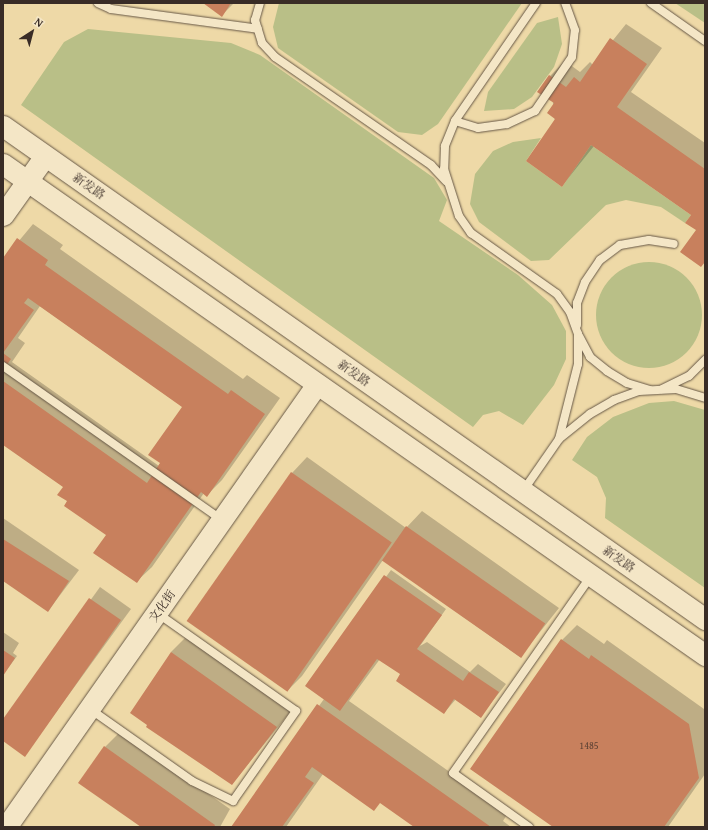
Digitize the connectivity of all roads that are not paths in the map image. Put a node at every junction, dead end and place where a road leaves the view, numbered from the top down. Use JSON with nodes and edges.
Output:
{"nodes":[{"id":1,"x":98,"y":3,"type":"edge"},
{"id":2,"x":260,"y":3,"type":"edge"},
{"id":3,"x":536,"y":3,"type":"edge"},
{"id":4,"x":565,"y":3,"type":"edge"},
{"id":5,"x":651,"y":3,"type":"edge"},
{"id":6,"x":258,"y":29,"type":"junction"},
{"id":7,"x":705,"y":41,"type":"edge"},
{"id":8,"x":455,"y":121,"type":"junction"},
{"id":9,"x":3,"y":126,"type":"edge"},
{"id":10,"x":45,"y":156,"type":"junction"},
{"id":11,"x":3,"y":164,"type":"edge"},
{"id":12,"x":27,"y":181,"type":"junction"},
{"id":13,"x":447,"y":182,"type":"junction"},
{"id":14,"x":3,"y":215,"type":"edge"},
{"id":15,"x":674,"y":244,"type":"dead end"},
{"id":16,"x":578,"y":334,"type":"junction"},
{"id":17,"x":705,"y":360,"type":"edge"},
{"id":18,"x":3,"y":366,"type":"edge"},
{"id":19,"x":317,"y":384,"type":"junction"},
{"id":20,"x":650,"y":390,"type":"junction"},
{"id":21,"x":660,"y":390,"type":"junction"},
{"id":22,"x":705,"y":398,"type":"edge"},
{"id":23,"x":559,"y":439,"type":"junction"},
{"id":24,"x":523,"y":491,"type":"junction"},
{"id":25,"x":222,"y":520,"type":"junction"},
{"id":26,"x":591,"y":576,"type":"junction"},
{"id":27,"x":157,"y":613,"type":"junction"},
{"id":28,"x":705,"y":619,"type":"edge"},
{"id":29,"x":702,"y":655,"type":"edge"},
{"id":30,"x":89,"y":709,"type":"junction"},
{"id":31,"x":6,"y":827,"type":"edge"},
{"id":32,"x":529,"y":827,"type":"edge"}],
"edges":[{"from":1,"to":6,"type":"lane"},
{"from":2,"to":6,"type":"lane"},
{"from":3,"to":8,"type":"lane"},
{"from":4,"to":8,"type":"lane"},
{"from":5,"to":7,"type":"lane"},
{"from":6,"to":13,"type":"lane"},
{"from":8,"to":13,"type":"lane"},
{"from":9,"to":10,"type":"main road","name":"新发路"},
{"from":10,"to":12,"type":"main road"},
{"from":10,"to":24,"type":"main road","name":"新发路"},
{"from":11,"to":12,"type":"main road"},
{"from":12,"to":14,"type":"main road"},
{"from":12,"to":19,"type":"main road"},
{"from":13,"to":16,"type":"lane"},
{"from":15,"to":16,"type":"lane"},
{"from":16,"to":20,"type":"lane"},
{"from":16,"to":23,"type":"lane"},
{"from":17,"to":21,"type":"lane"},
{"from":18,"to":25,"type":"lane"},
{"from":19,"to":25,"type":"main road","name":"文化街"},
{"from":19,"to":26,"type":"main road"},
{"from":20,"to":21,"type":"lane"},
{"from":20,"to":23,"type":"lane"},
{"from":21,"to":22,"type":"lane"},
{"from":23,"to":24,"type":"lane"},
{"from":24,"to":28,"type":"main road","name":"新发路"},
{"from":25,"to":27,"type":"main road","name":"文化街"},
{"from":26,"to":29,"type":"main road"},
{"from":26,"to":32,"type":"lane"},
{"from":27,"to":30,"type":"main road","name":"文化街"},
{"from":27,"to":30,"type":"lane"},
{"from":30,"to":31,"type":"main road","name":"文化街"}]}
